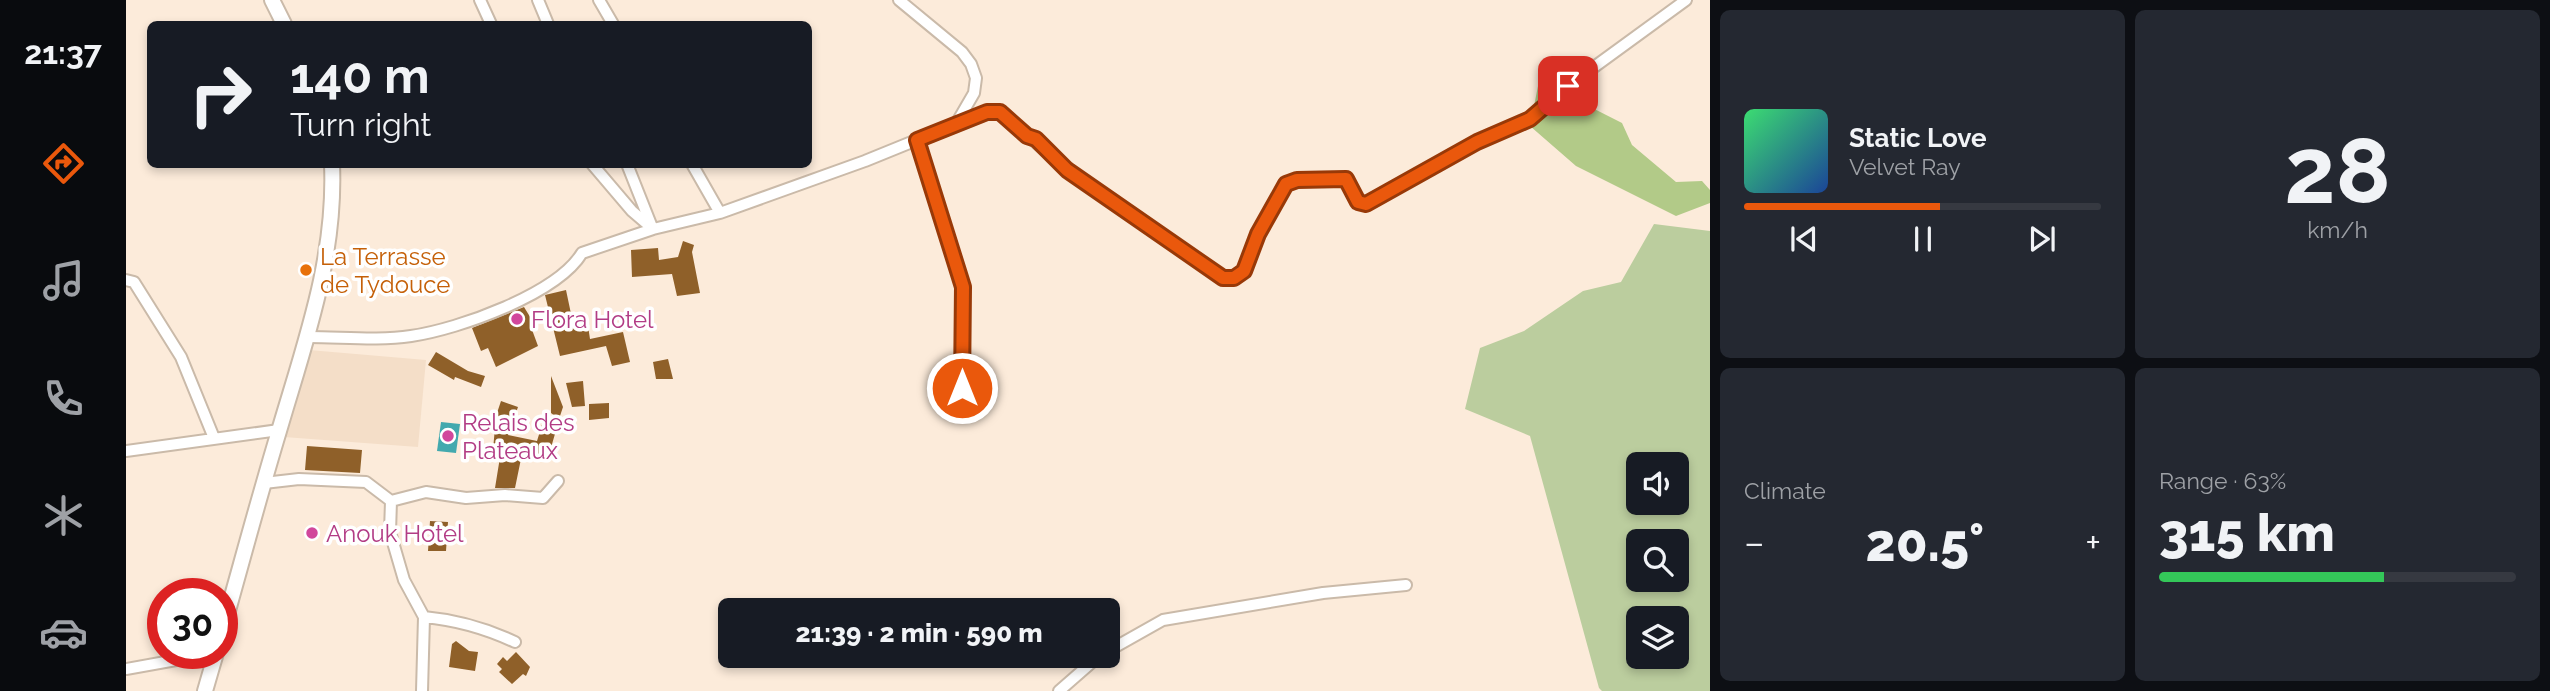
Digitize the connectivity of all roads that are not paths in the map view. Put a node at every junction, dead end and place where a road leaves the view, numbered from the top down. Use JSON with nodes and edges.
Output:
{"nodes":[{"id":1,"x":272,"y":0,"type":"edge"},
{"id":2,"x":480,"y":0,"type":"edge"},
{"id":3,"x":538,"y":0,"type":"edge"},
{"id":4,"x":599,"y":0,"type":"edge"},
{"id":5,"x":899,"y":0,"type":"edge"},
{"id":6,"x":1686,"y":0,"type":"edge"},
{"id":7,"x":282,"y":21,"type":"edge"},
{"id":8,"x":490,"y":21,"type":"edge"},
{"id":9,"x":547,"y":21,"type":"edge"},
{"id":10,"x":611,"y":21,"type":"edge"},
{"id":11,"x":956,"y":124,"type":"junction"},
{"id":12,"x":917,"y":140,"type":"junction"},
{"id":13,"x":332,"y":168,"type":"edge"},
{"id":14,"x":595,"y":168,"type":"edge"},
{"id":15,"x":629,"y":168,"type":"edge"},
{"id":16,"x":694,"y":168,"type":"edge"},
{"id":17,"x":720,"y":213,"type":"junction"},
{"id":18,"x":653,"y":229,"type":"junction"},
{"id":19,"x":126,"y":279,"type":"edge"},
{"id":20,"x":309,"y":337,"type":"junction"},
{"id":21,"x":962,"y":388,"type":"dead end"},
{"id":22,"x":279,"y":430,"type":"junction"},
{"id":23,"x":214,"y":438,"type":"junction"},
{"id":24,"x":126,"y":451,"type":"edge"},
{"id":25,"x":558,"y":481,"type":"dead end"},
{"id":26,"x":264,"y":483,"type":"junction"},
{"id":27,"x":391,"y":500,"type":"junction"},
{"id":28,"x":237,"y":578,"type":"edge"},
{"id":29,"x":1406,"y":585,"type":"dead end"},
{"id":30,"x":424,"y":617,"type":"junction"},
{"id":31,"x":515,"y":642,"type":"dead end"},
{"id":32,"x":1120,"y":644,"type":"edge"},
{"id":33,"x":147,"y":665,"type":"edge"},
{"id":34,"x":1085,"y":668,"type":"edge"},
{"id":35,"x":126,"y":669,"type":"edge"},
{"id":36,"x":211,"y":669,"type":"edge"},
{"id":37,"x":205,"y":691,"type":"edge"},
{"id":38,"x":422,"y":691,"type":"edge"},
{"id":39,"x":1059,"y":691,"type":"edge"}],
"edges":[{"from":1,"to":7,"type":"main road"},
{"from":2,"to":8,"type":"street"},
{"from":3,"to":9,"type":"street"},
{"from":4,"to":10,"type":"street"},
{"from":5,"to":11,"type":"street"},
{"from":6,"to":11,"type":"street"},
{"from":11,"to":12,"type":"street"},
{"from":12,"to":17,"type":"street"},
{"from":12,"to":21,"type":"street"},
{"from":13,"to":20,"type":"main road"},
{"from":14,"to":18,"type":"street"},
{"from":15,"to":18,"type":"street"},
{"from":16,"to":17,"type":"street"},
{"from":17,"to":18,"type":"street"},
{"from":18,"to":20,"type":"street"},
{"from":19,"to":23,"type":"street"},
{"from":20,"to":22,"type":"main road"},
{"from":22,"to":23,"type":"street"},
{"from":22,"to":26,"type":"main road"},
{"from":23,"to":24,"type":"street"},
{"from":25,"to":27,"type":"street"},
{"from":26,"to":27,"type":"street"},
{"from":26,"to":28,"type":"main road"},
{"from":27,"to":30,"type":"street"},
{"from":29,"to":32,"type":"street"},
{"from":30,"to":31,"type":"street"},
{"from":30,"to":38,"type":"street"},
{"from":33,"to":35,"type":"street"},
{"from":34,"to":39,"type":"street"},
{"from":36,"to":37,"type":"main road"}]}
